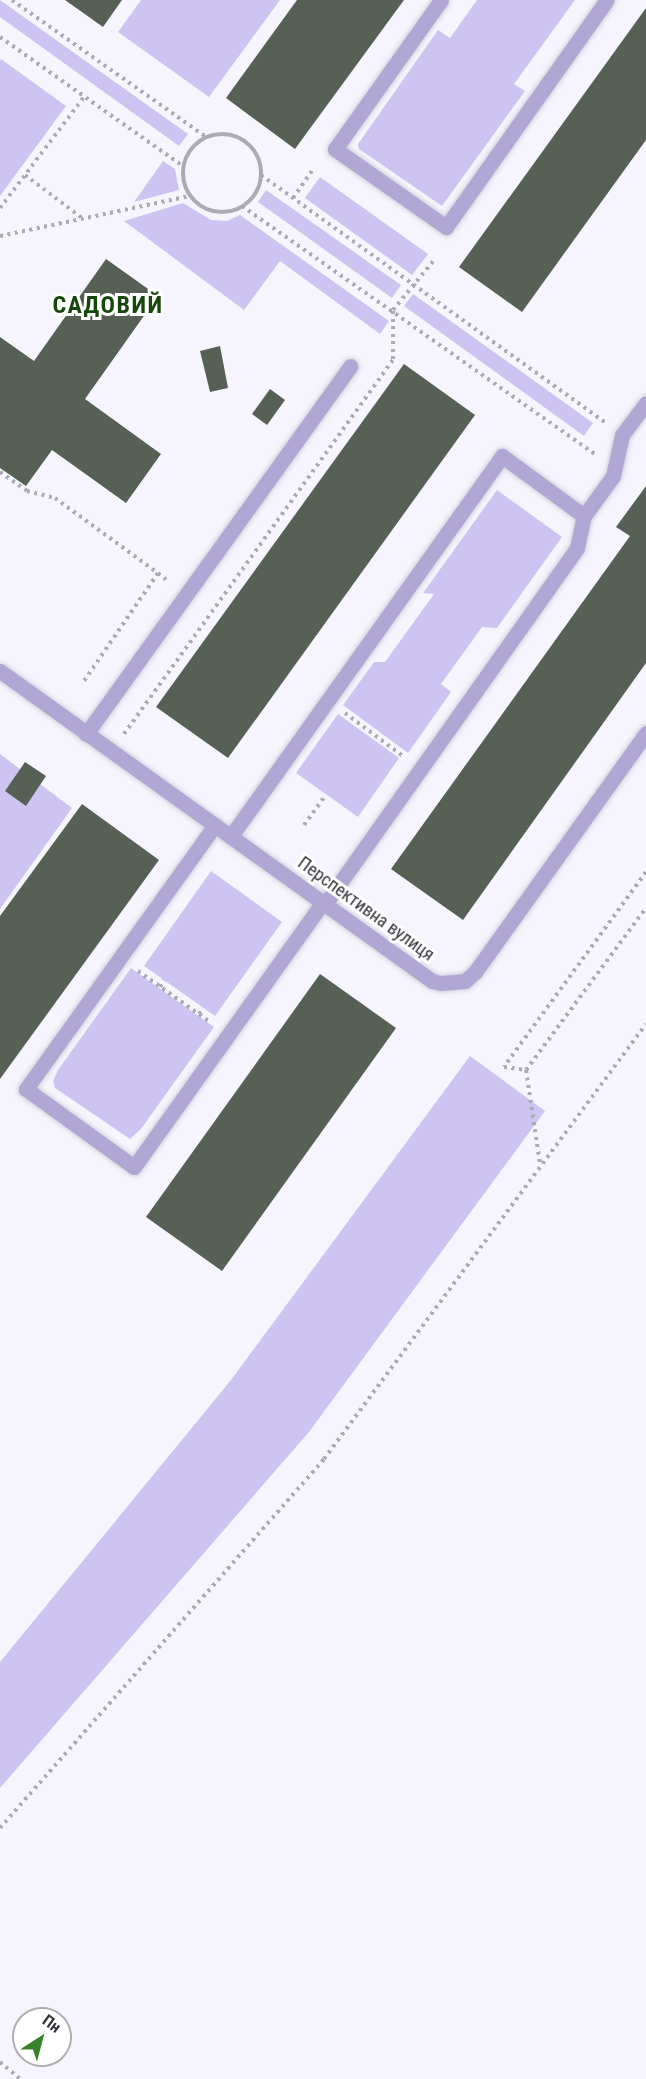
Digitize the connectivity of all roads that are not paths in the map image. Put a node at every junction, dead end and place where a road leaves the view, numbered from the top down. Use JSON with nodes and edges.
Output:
{"nodes":[{"id":1,"x":441,"y":0,"type":"edge"},
{"id":2,"x":607,"y":0,"type":"edge"},
{"id":3,"x":351,"y":366,"type":"dead end"},
{"id":4,"x":646,"y":403,"type":"edge"},
{"id":5,"x":584,"y":516,"type":"junction"},
{"id":6,"x":0,"y":671,"type":"edge"},
{"id":7,"x":646,"y":733,"type":"edge"},
{"id":8,"x":87,"y":734,"type":"junction"},
{"id":9,"x":215,"y":825,"type":"junction"},
{"id":10,"x":231,"y":837,"type":"junction"},
{"id":11,"x":324,"y":903,"type":"junction"}],
"edges":[{"from":1,"to":2,"type":"street"},
{"from":3,"to":8,"type":"street"},
{"from":4,"to":5,"type":"street"},
{"from":5,"to":10,"type":"street"},
{"from":5,"to":11,"type":"street"},
{"from":6,"to":8,"type":"street","name":"Перспективна вулиця"},
{"from":7,"to":11,"type":"street","name":"Перспективна вулиця"},
{"from":8,"to":9,"type":"street","name":"Перспективна вулиця"},
{"from":9,"to":10,"type":"street","name":"Перспективна вулиця"},
{"from":9,"to":11,"type":"street"},
{"from":10,"to":11,"type":"street","name":"Перспективна вулиця"}]}
